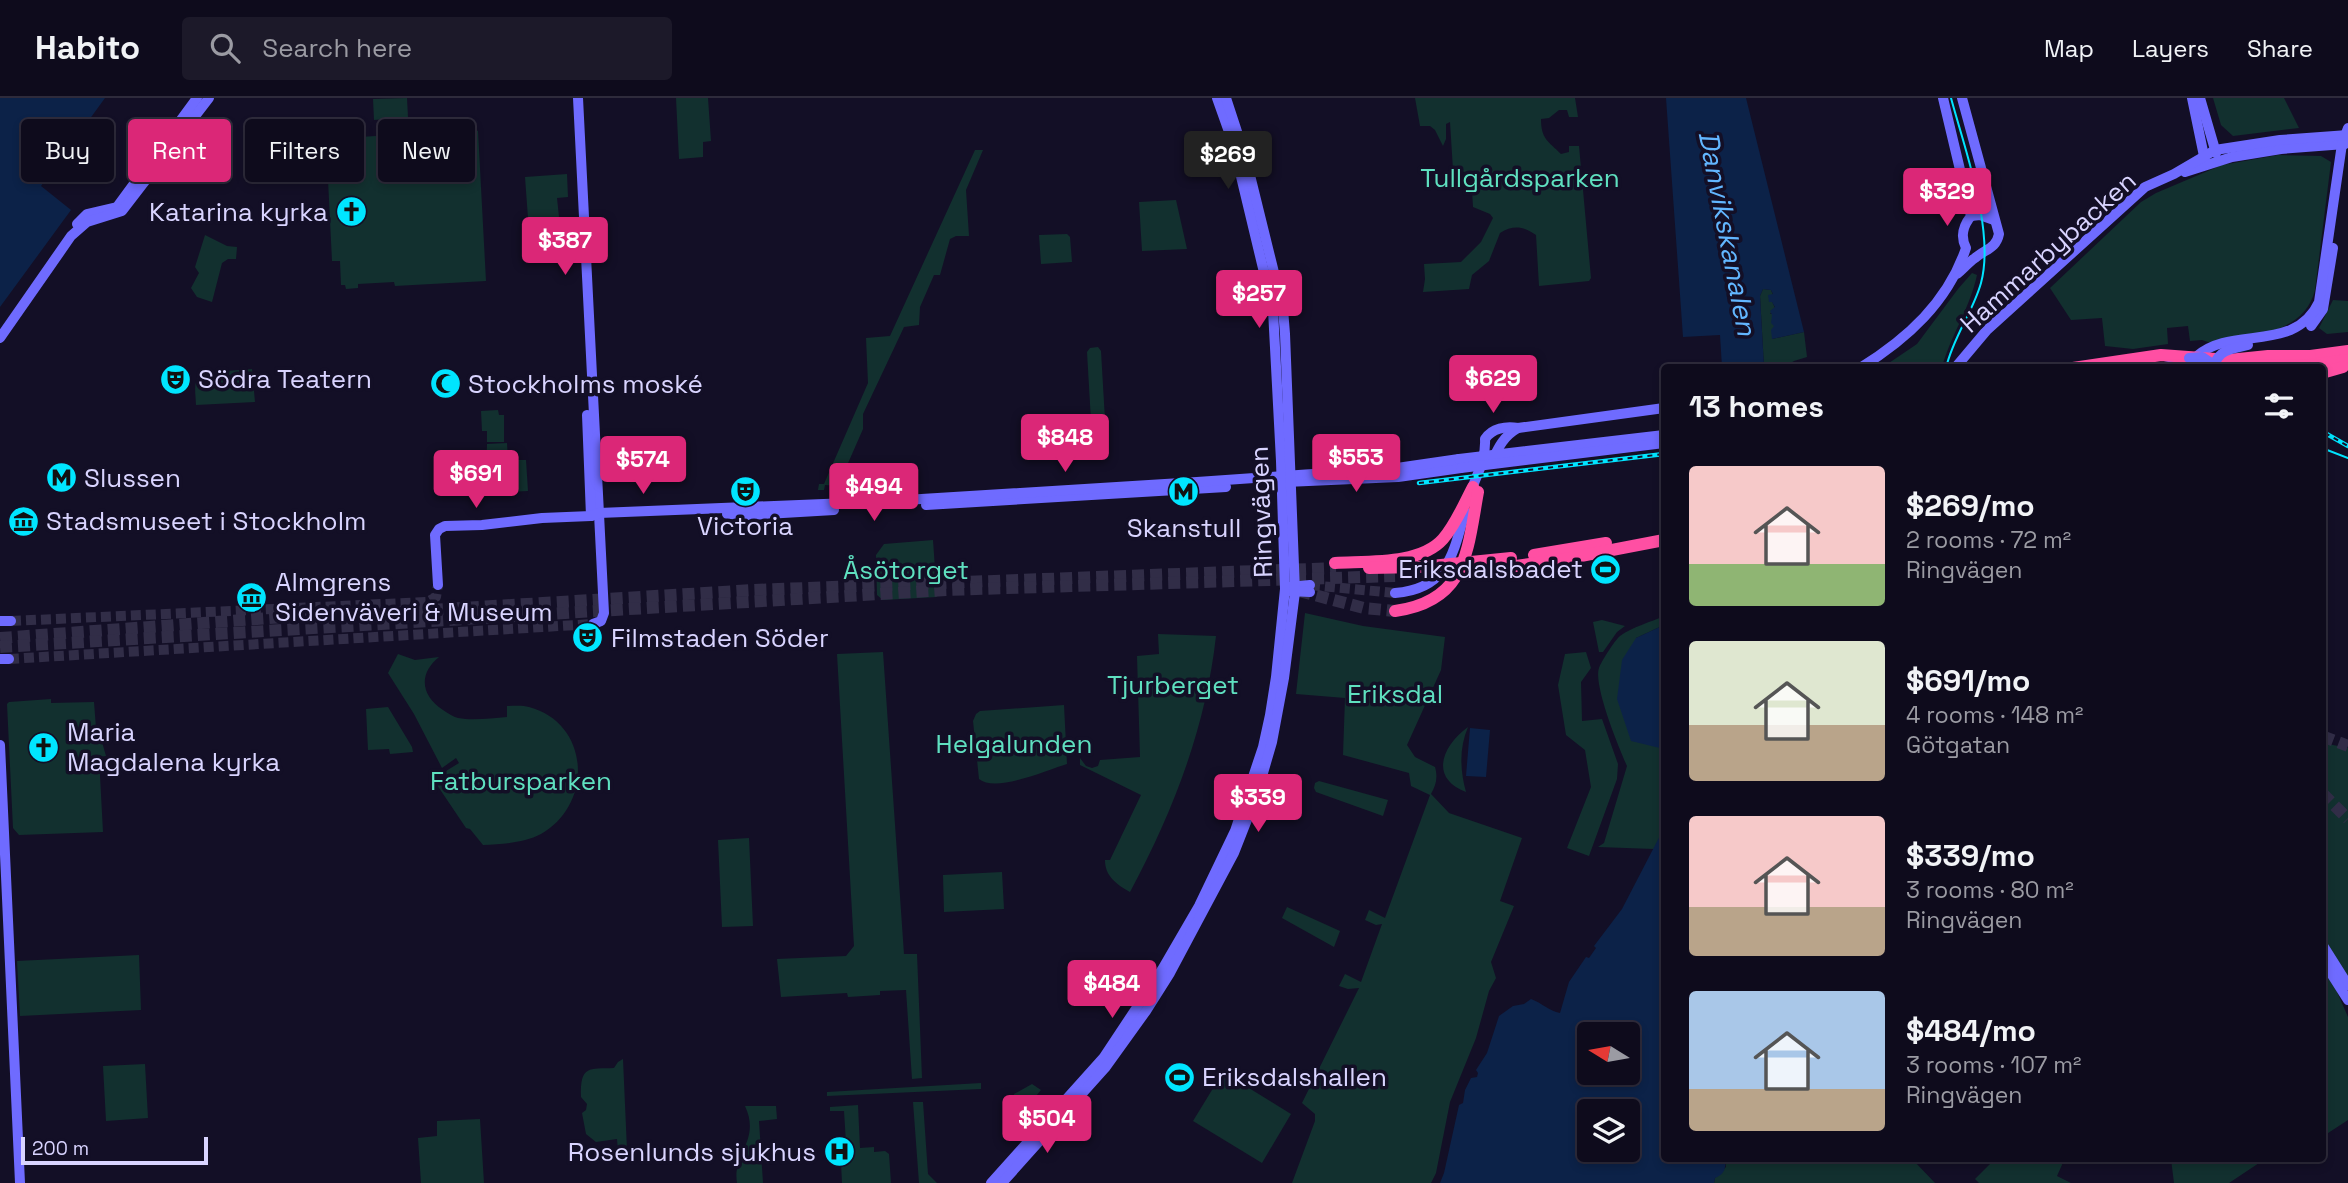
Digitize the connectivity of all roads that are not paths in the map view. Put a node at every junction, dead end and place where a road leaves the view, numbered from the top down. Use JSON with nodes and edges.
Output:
{"nodes":[{"id":1,"x":197,"y":98,"type":"edge"},
{"id":2,"x":209,"y":98,"type":"edge"},
{"id":3,"x":572,"y":98,"type":"edge"},
{"id":4,"x":578,"y":98,"type":"edge"},
{"id":5,"x":1217,"y":98,"type":"edge"},
{"id":6,"x":1226,"y":98,"type":"edge"},
{"id":7,"x":1943,"y":98,"type":"edge"},
{"id":8,"x":1962,"y":98,"type":"edge"},
{"id":9,"x":2192,"y":98,"type":"edge"},
{"id":10,"x":2200,"y":98,"type":"edge"},
{"id":11,"x":2346,"y":139,"type":"edge"},
{"id":12,"x":2215,"y":150,"type":"junction"},
{"id":13,"x":2205,"y":160,"type":"junction"},
{"id":14,"x":2218,"y":161,"type":"junction"},
{"id":15,"x":1971,"y":216,"type":"junction"},
{"id":16,"x":1994,"y":220,"type":"junction"},
{"id":17,"x":1966,"y":248,"type":"junction"},
{"id":18,"x":1978,"y":255,"type":"junction"},
{"id":19,"x":1954,"y":277,"type":"junction"},
{"id":20,"x":0,"y":332,"type":"edge"},
{"id":21,"x":0,"y":338,"type":"edge"},
{"id":22,"x":2247,"y":343,"type":"junction"},
{"id":23,"x":1280,"y":350,"type":"junction"},
{"id":24,"x":2348,"y":351,"type":"edge"},
{"id":25,"x":2310,"y":356,"type":"junction"},
{"id":26,"x":2161,"y":361,"type":"edge"},
{"id":27,"x":2188,"y":361,"type":"edge"},
{"id":28,"x":1864,"y":364,"type":"edge"},
{"id":29,"x":1958,"y":364,"type":"edge"},
{"id":30,"x":2123,"y":364,"type":"edge"},
{"id":31,"x":2154,"y":364,"type":"edge"},
{"id":32,"x":2213,"y":364,"type":"edge"},
{"id":33,"x":2217,"y":364,"type":"edge"},
{"id":34,"x":2242,"y":364,"type":"edge"},
{"id":35,"x":2346,"y":365,"type":"edge"},
{"id":36,"x":2326,"y":366,"type":"edge"},
{"id":37,"x":2326,"y":371,"type":"edge"},
{"id":38,"x":1661,"y":408,"type":"edge"},
{"id":39,"x":1521,"y":427,"type":"junction"},
{"id":40,"x":1489,"y":435,"type":"junction"},
{"id":41,"x":1661,"y":435,"type":"edge"},
{"id":42,"x":1500,"y":442,"type":"junction"},
{"id":43,"x":1661,"y":443,"type":"edge"},
{"id":44,"x":1460,"y":464,"type":"junction"},
{"id":45,"x":1287,"y":479,"type":"junction"},
{"id":46,"x":1475,"y":490,"type":"junction"},
{"id":47,"x":596,"y":516,"type":"junction"},
{"id":48,"x":1661,"y":532,"type":"edge"},
{"id":49,"x":1661,"y":541,"type":"edge"},
{"id":50,"x":1421,"y":565,"type":"junction"},
{"id":51,"x":1336,"y":566,"type":"tunnel mouth"},
{"id":52,"x":1395,"y":576,"type":"tunnel mouth"},
{"id":53,"x":438,"y":585,"type":"dead end"},
{"id":54,"x":1292,"y":589,"type":"junction"},
{"id":55,"x":1310,"y":589,"type":"tunnel mouth"},
{"id":56,"x":1395,"y":601,"type":"joint"},
{"id":57,"x":599,"y":619,"type":"dead end"},
{"id":58,"x":0,"y":745,"type":"edge"},
{"id":59,"x":0,"y":810,"type":"edge"},
{"id":60,"x":2326,"y":950,"type":"edge"},
{"id":61,"x":2326,"y":965,"type":"edge"},
{"id":62,"x":2348,"y":985,"type":"edge"},
{"id":63,"x":2348,"y":1000,"type":"edge"},
{"id":64,"x":14,"y":1183,"type":"edge"},
{"id":65,"x":20,"y":1183,"type":"edge"},
{"id":66,"x":991,"y":1183,"type":"edge"},
{"id":67,"x":1002,"y":1183,"type":"edge"}],
"edges":[{"from":1,"to":20,"type":"main road"},
{"from":2,"to":21,"type":"main road"},
{"from":3,"to":47,"type":"main road"},
{"from":4,"to":47,"type":"main road"},
{"from":5,"to":23,"type":"main road","name":"Ringvägen"},
{"from":6,"to":23,"type":"main road","name":"Ringvägen"},
{"from":7,"to":15,"type":"main road"},
{"from":8,"to":16,"type":"main road"},
{"from":9,"to":13,"type":"main road"},
{"from":10,"to":12,"type":"main road"},
{"from":11,"to":12,"type":"main road","name":"Hammarbybacken"},
{"from":11,"to":14,"type":"main road","name":"Hammarbybacken"},
{"from":11,"to":22,"type":"main road"},
{"from":12,"to":13,"type":"main road","name":"Hammarbybacken"},
{"from":12,"to":14,"type":"main road"},
{"from":13,"to":14,"type":"main road","name":"Hammarbybacken"},
{"from":13,"to":29,"type":"main road","name":"Hammarbybacken"},
{"from":15,"to":16,"type":"main road"},
{"from":15,"to":17,"type":"main road"},
{"from":16,"to":18,"type":"main road"},
{"from":17,"to":18,"type":"main road"},
{"from":17,"to":19,"type":"main road"},
{"from":18,"to":19,"type":"main road"},
{"from":19,"to":28,"type":"main road"},
{"from":22,"to":27,"type":"main road"},
{"from":22,"to":33,"type":"main road","bridge":true},
{"from":23,"to":45,"type":"main road","name":"Ringvägen"},
{"from":24,"to":25,"type":"highway"},
{"from":25,"to":26,"type":"highway"},
{"from":25,"to":34,"type":"highway"},
{"from":26,"to":27,"type":"main road"},
{"from":26,"to":30,"type":"highway"},
{"from":27,"to":31,"type":"highway"},
{"from":27,"to":32,"type":"main road","bridge":true},
{"from":35,"to":36,"type":"highway"},
{"from":35,"to":37,"type":"highway"},
{"from":38,"to":39,"type":"main road"},
{"from":39,"to":40,"type":"main road"},
{"from":39,"to":42,"type":"main road"},
{"from":40,"to":42,"type":"main road"},
{"from":40,"to":46,"type":"main road"},
{"from":41,"to":44,"type":"main road","bridge":true},
{"from":42,"to":46,"type":"main road"},
{"from":43,"to":44,"type":"main road","bridge":true},
{"from":44,"to":45,"type":"main road"},
{"from":45,"to":47,"type":"main road"},
{"from":45,"to":54,"type":"main road","name":"Ringvägen"},
{"from":46,"to":50,"type":"highway"},
{"from":46,"to":56,"type":"main road"},
{"from":46,"to":56,"type":"highway"},
{"from":47,"to":53,"type":"main road"},
{"from":47,"to":57,"type":"main road"},
{"from":48,"to":50,"type":"highway","bridge":true},
{"from":49,"to":50,"type":"highway"},
{"from":50,"to":51,"type":"highway"},
{"from":50,"to":52,"type":"highway"},
{"from":54,"to":55,"type":"main road"},
{"from":54,"to":66,"type":"main road","name":"Ringvägen"},
{"from":54,"to":67,"type":"main road","name":"Ringvägen"},
{"from":58,"to":65,"type":"main road"},
{"from":59,"to":64,"type":"main road"},
{"from":60,"to":62,"type":"main road"},
{"from":61,"to":63,"type":"main road"}]}
